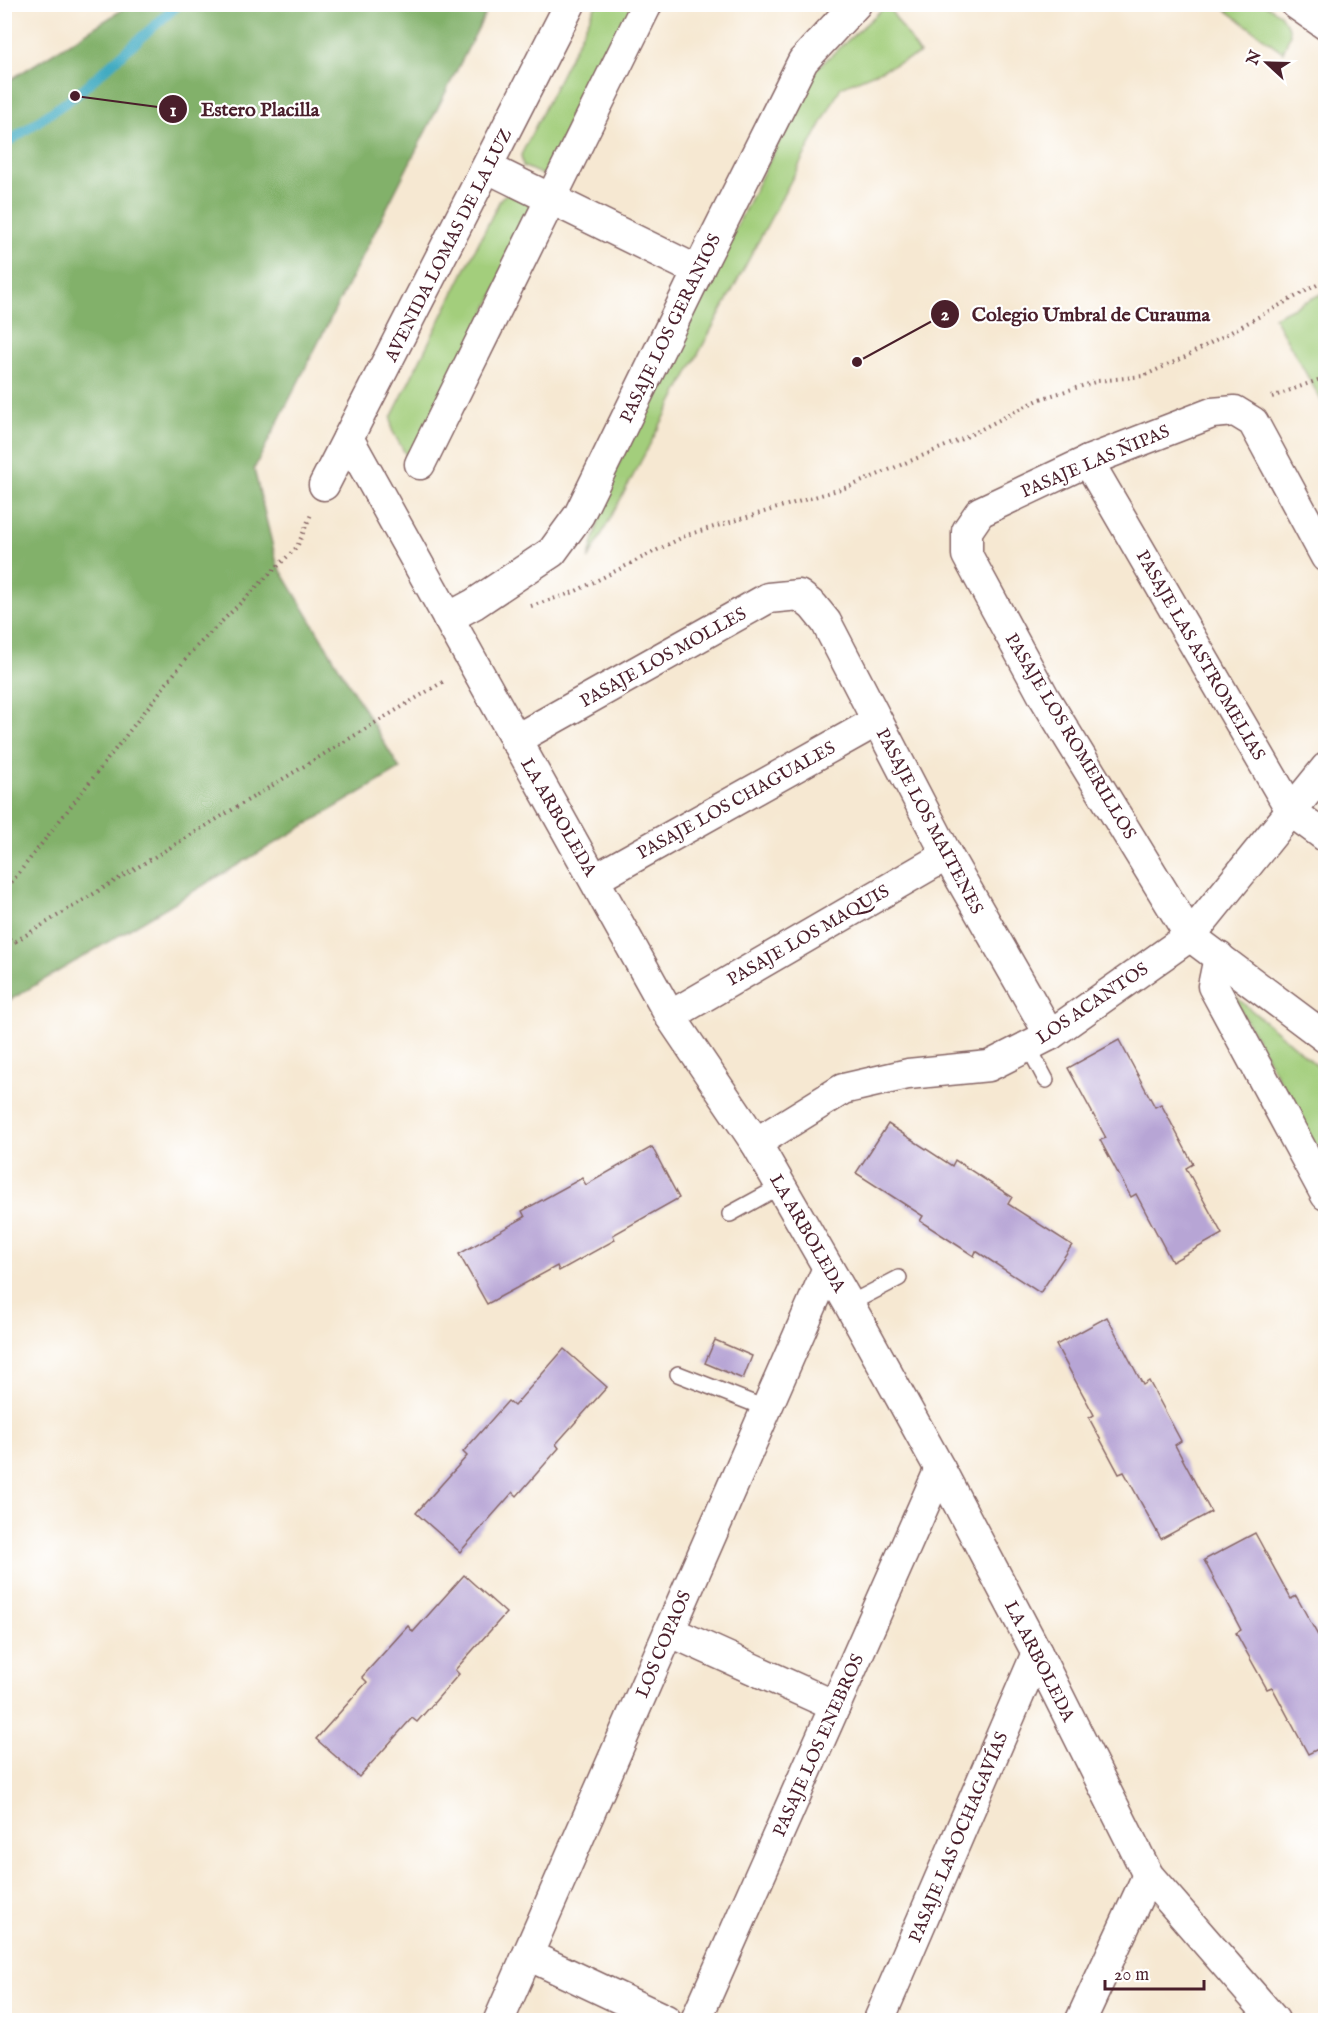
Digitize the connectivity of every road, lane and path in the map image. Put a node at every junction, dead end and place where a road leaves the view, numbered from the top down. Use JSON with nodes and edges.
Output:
{"nodes":[{"id":1,"x":570,"y":4,"type":"edge"},
{"id":2,"x":647,"y":4,"type":"edge"},
{"id":3,"x":856,"y":4,"type":"edge"},
{"id":4,"x":1296,"y":4,"type":"edge"},
{"id":5,"x":1326,"y":25,"type":"edge"},
{"id":6,"x":488,"y":168,"type":"junction"},
{"id":7,"x":551,"y":199,"type":"junction"},
{"id":8,"x":698,"y":271,"type":"junction"},
{"id":9,"x":1326,"y":280,"type":"edge"},
{"id":10,"x":1326,"y":377,"type":"edge"},
{"id":11,"x":1235,"y":411,"type":"junction"},
{"id":12,"x":348,"y":438,"type":"junction"},
{"id":13,"x":1088,"y":461,"type":"junction"},
{"id":14,"x":420,"y":464,"type":"dead end"},
{"id":15,"x":324,"y":485,"type":"joint"},
{"id":16,"x":967,"y":531,"type":"joint"},
{"id":17,"x":1326,"y":558,"type":"edge"},
{"id":18,"x":813,"y":606,"type":"joint"},
{"id":19,"x":521,"y":609,"type":"dead end"},
{"id":20,"x":448,"y":618,"type":"junction"},
{"id":21,"x":472,"y":663,"type":"junction"},
{"id":22,"x":877,"y":721,"type":"junction"},
{"id":23,"x":515,"y":740,"type":"junction"},
{"id":24,"x":1326,"y":768,"type":"edge"},
{"id":25,"x":1292,"y":812,"type":"junction"},
{"id":26,"x":1326,"y":837,"type":"edge"},
{"id":27,"x":946,"y":855,"type":"junction"},
{"id":28,"x":595,"y":879,"type":"junction"},
{"id":29,"x":4,"y":892,"type":"edge"},
{"id":30,"x":1190,"y":936,"type":"junction"},
{"id":31,"x":4,"y":938,"type":"edge"},
{"id":32,"x":16,"y":941,"type":"junction"},
{"id":33,"x":4,"y":948,"type":"edge"},
{"id":34,"x":1219,"y":957,"type":"junction"},
{"id":35,"x":670,"y":1016,"type":"junction"},
{"id":36,"x":1326,"y":1038,"type":"edge"},
{"id":37,"x":1039,"y":1040,"type":"junction"},
{"id":38,"x":1046,"y":1080,"type":"dead end"},
{"id":39,"x":756,"y":1143,"type":"junction"},
{"id":40,"x":780,"y":1186,"type":"junction"},
{"id":41,"x":1326,"y":1195,"type":"edge"},
{"id":42,"x":730,"y":1214,"type":"dead end"},
{"id":43,"x":828,"y":1268,"type":"junction"},
{"id":44,"x":899,"y":1278,"type":"dead end"},
{"id":45,"x":849,"y":1304,"type":"junction"},
{"id":46,"x":678,"y":1374,"type":"dead end"},
{"id":47,"x":765,"y":1408,"type":"junction"},
{"id":48,"x":940,"y":1469,"type":"junction"},
{"id":49,"x":669,"y":1631,"type":"junction"},
{"id":50,"x":1037,"y":1653,"type":"junction"},
{"id":51,"x":835,"y":1706,"type":"junction"},
{"id":52,"x":1148,"y":1875,"type":"junction"},
{"id":53,"x":528,"y":1955,"type":"junction"},
{"id":54,"x":499,"y":2020,"type":"edge"},
{"id":55,"x":666,"y":2020,"type":"edge"},
{"id":56,"x":696,"y":2020,"type":"edge"},
{"id":57,"x":879,"y":2020,"type":"edge"},
{"id":58,"x":1081,"y":2020,"type":"edge"},
{"id":59,"x":1274,"y":2020,"type":"edge"}],
"edges":[{"from":1,"to":6,"type":"street","name":"AVENIDA LOMAS DE LA LUZ"},
{"from":2,"to":7,"type":"street"},
{"from":3,"to":8,"type":"street","name":"PASAJE LOS GERANIOS"},
{"from":4,"to":5,"type":"street"},
{"from":6,"to":7,"type":"street"},
{"from":6,"to":12,"type":"street","name":"AVENIDA LOMAS DE LA LUZ"},
{"from":7,"to":8,"type":"street"},
{"from":7,"to":14,"type":"street"},
{"from":8,"to":20,"type":"street","name":"PASAJE LOS GERANIOS"},
{"from":9,"to":19,"type":"path"},
{"from":10,"to":11,"type":"path"},
{"from":11,"to":13,"type":"street","name":"PASAJE LAS ÑIPAS"},
{"from":11,"to":17,"type":"street"},
{"from":12,"to":15,"type":"street","name":"AVENIDA LOMAS DE LA LUZ"},
{"from":12,"to":20,"type":"street","name":"LA ARBOLEDA"},
{"from":13,"to":16,"type":"street","name":"PASAJE LAS ÑIPAS"},
{"from":13,"to":25,"type":"street","name":"PASAJE LAS ASTROMELIAS"},
{"from":15,"to":29,"type":"path"},
{"from":16,"to":30,"type":"street","name":"PASAJE LOS ROMERILLOS"},
{"from":18,"to":22,"type":"street","name":"PASAJE LOS MAITENES"},
{"from":18,"to":23,"type":"street","name":"PASAJE LOS MOLLES"},
{"from":20,"to":21,"type":"street","name":"LA ARBOLEDA"},
{"from":21,"to":23,"type":"street","name":"LA ARBOLEDA"},
{"from":21,"to":32,"type":"path"},
{"from":22,"to":27,"type":"street","name":"PASAJE LOS MAITENES"},
{"from":22,"to":28,"type":"street","name":"PASAJE LOS CHAGUALES"},
{"from":23,"to":28,"type":"street","name":"LA ARBOLEDA"},
{"from":24,"to":25,"type":"street","name":"LOS ACANTOS"},
{"from":25,"to":26,"type":"street","name":"PASAJE LAS ASTROMELIAS"},
{"from":25,"to":30,"type":"street","name":"LOS ACANTOS"},
{"from":27,"to":35,"type":"street","name":"PASAJE LOS MAQUIS"},
{"from":27,"to":37,"type":"street","name":"PASAJE LOS MAITENES"},
{"from":28,"to":35,"type":"street","name":"LA ARBOLEDA"},
{"from":30,"to":34,"type":"street"},
{"from":30,"to":37,"type":"street","name":"LOS ACANTOS"},
{"from":31,"to":32,"type":"path"},
{"from":32,"to":33,"type":"path"},
{"from":34,"to":36,"type":"street"},
{"from":34,"to":41,"type":"street"},
{"from":35,"to":39,"type":"street","name":"LA ARBOLEDA"},
{"from":37,"to":38,"type":"lane"},
{"from":37,"to":39,"type":"street","name":"LOS ACANTOS"},
{"from":39,"to":40,"type":"street","name":"LA ARBOLEDA"},
{"from":40,"to":42,"type":"lane"},
{"from":40,"to":43,"type":"street","name":"LA ARBOLEDA"},
{"from":43,"to":45,"type":"street","name":"LA ARBOLEDA"},
{"from":43,"to":47,"type":"street","name":"LOS COPAOS"},
{"from":44,"to":45,"type":"lane"},
{"from":45,"to":48,"type":"street","name":"LA ARBOLEDA"},
{"from":46,"to":47,"type":"lane"},
{"from":47,"to":49,"type":"street","name":"LOS COPAOS"},
{"from":48,"to":50,"type":"street","name":"LA ARBOLEDA"},
{"from":48,"to":51,"type":"street","name":"PASAJE LOS ENEBROS"},
{"from":49,"to":51,"type":"street"},
{"from":49,"to":53,"type":"street","name":"LOS COPAOS"},
{"from":50,"to":52,"type":"street","name":"LA ARBOLEDA"},
{"from":50,"to":57,"type":"street","name":"PASAJE LAS OCHAGAVÍAS"},
{"from":51,"to":56,"type":"street","name":"PASAJE LOS ENEBROS"},
{"from":52,"to":58,"type":"street"},
{"from":52,"to":59,"type":"street","name":"LA ARBOLEDA"},
{"from":53,"to":54,"type":"street","name":"LOS COPAOS"},
{"from":53,"to":55,"type":"street"}]}
